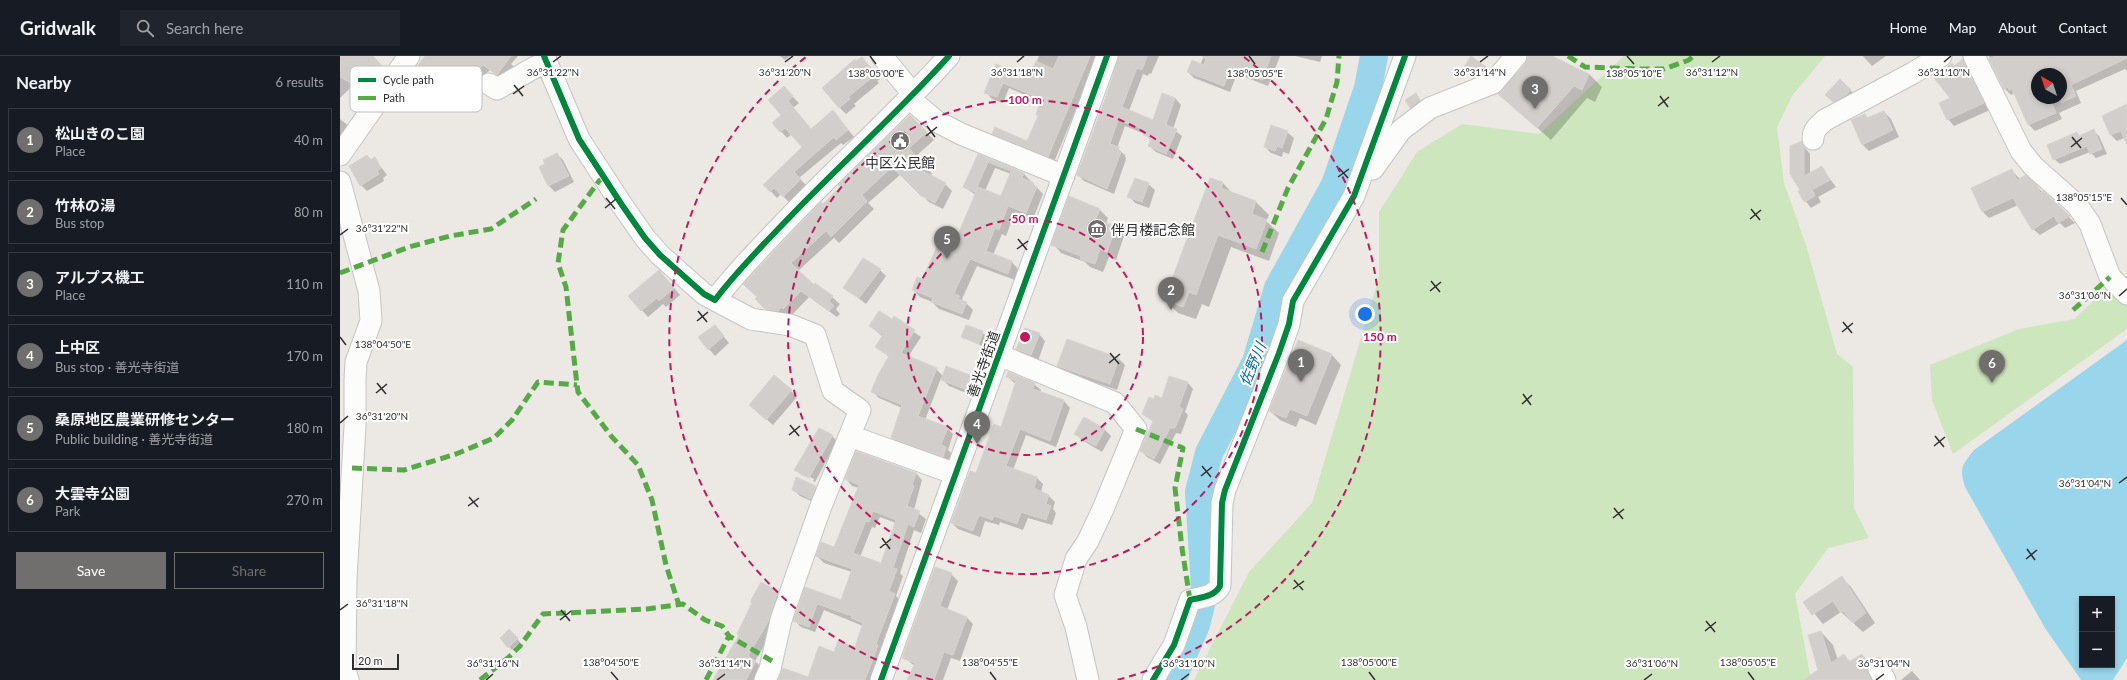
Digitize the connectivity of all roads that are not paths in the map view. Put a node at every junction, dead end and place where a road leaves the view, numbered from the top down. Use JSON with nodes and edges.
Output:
{"nodes":[{"id":1,"x":409,"y":56,"type":"edge"},
{"id":2,"x":882,"y":56,"type":"edge"},
{"id":3,"x":949,"y":56,"type":"edge"},
{"id":4,"x":1107,"y":56,"type":"edge"},
{"id":5,"x":1405,"y":56,"type":"edge"},
{"id":6,"x":1516,"y":56,"type":"edge"},
{"id":7,"x":1941,"y":56,"type":"edge"},
{"id":8,"x":1974,"y":56,"type":"edge"},
{"id":9,"x":545,"y":59,"type":"edge"},
{"id":10,"x":402,"y":66,"type":"edge"},
{"id":11,"x":490,"y":84,"type":"dead end"},
{"id":12,"x":913,"y":96,"type":"junction"},
{"id":13,"x":367,"y":112,"type":"edge"},
{"id":14,"x":1813,"y":139,"type":"dead end"},
{"id":15,"x":342,"y":146,"type":"edge"},
{"id":16,"x":1363,"y":172,"type":"junction"},
{"id":17,"x":1064,"y":176,"type":"junction"},
{"id":18,"x":340,"y":182,"type":"edge"},
{"id":19,"x":2127,"y":294,"type":"edge"},
{"id":20,"x":715,"y":300,"type":"junction"},
{"id":21,"x":999,"y":356,"type":"junction"},
{"id":22,"x":850,"y":436,"type":"junction"},
{"id":23,"x":956,"y":474,"type":"junction"},
{"id":24,"x":348,"y":680,"type":"edge"},
{"id":25,"x":765,"y":680,"type":"edge"},
{"id":26,"x":881,"y":680,"type":"edge"},
{"id":27,"x":1088,"y":680,"type":"edge"},
{"id":28,"x":1153,"y":680,"type":"edge"}],
"edges":[{"from":1,"to":10,"type":"street"},
{"from":2,"to":12,"type":"street"},
{"from":3,"to":12,"type":"street"},
{"from":4,"to":17,"type":"street","name":"善光寺街道"},
{"from":5,"to":16,"type":"street"},
{"from":6,"to":16,"type":"street"},
{"from":7,"to":14,"type":"street"},
{"from":8,"to":19,"type":"street"},
{"from":9,"to":11,"type":"street"},
{"from":9,"to":20,"type":"street"},
{"from":12,"to":17,"type":"street"},
{"from":12,"to":20,"type":"street"},
{"from":13,"to":15,"type":"street"},
{"from":16,"to":28,"type":"street"},
{"from":17,"to":21,"type":"street","name":"善光寺街道"},
{"from":18,"to":24,"type":"street"},
{"from":20,"to":22,"type":"street"},
{"from":21,"to":23,"type":"street","name":"善光寺街道"},
{"from":21,"to":27,"type":"street"},
{"from":22,"to":23,"type":"street"},
{"from":22,"to":25,"type":"street"},
{"from":23,"to":26,"type":"street","name":"善光寺街道"}]}
